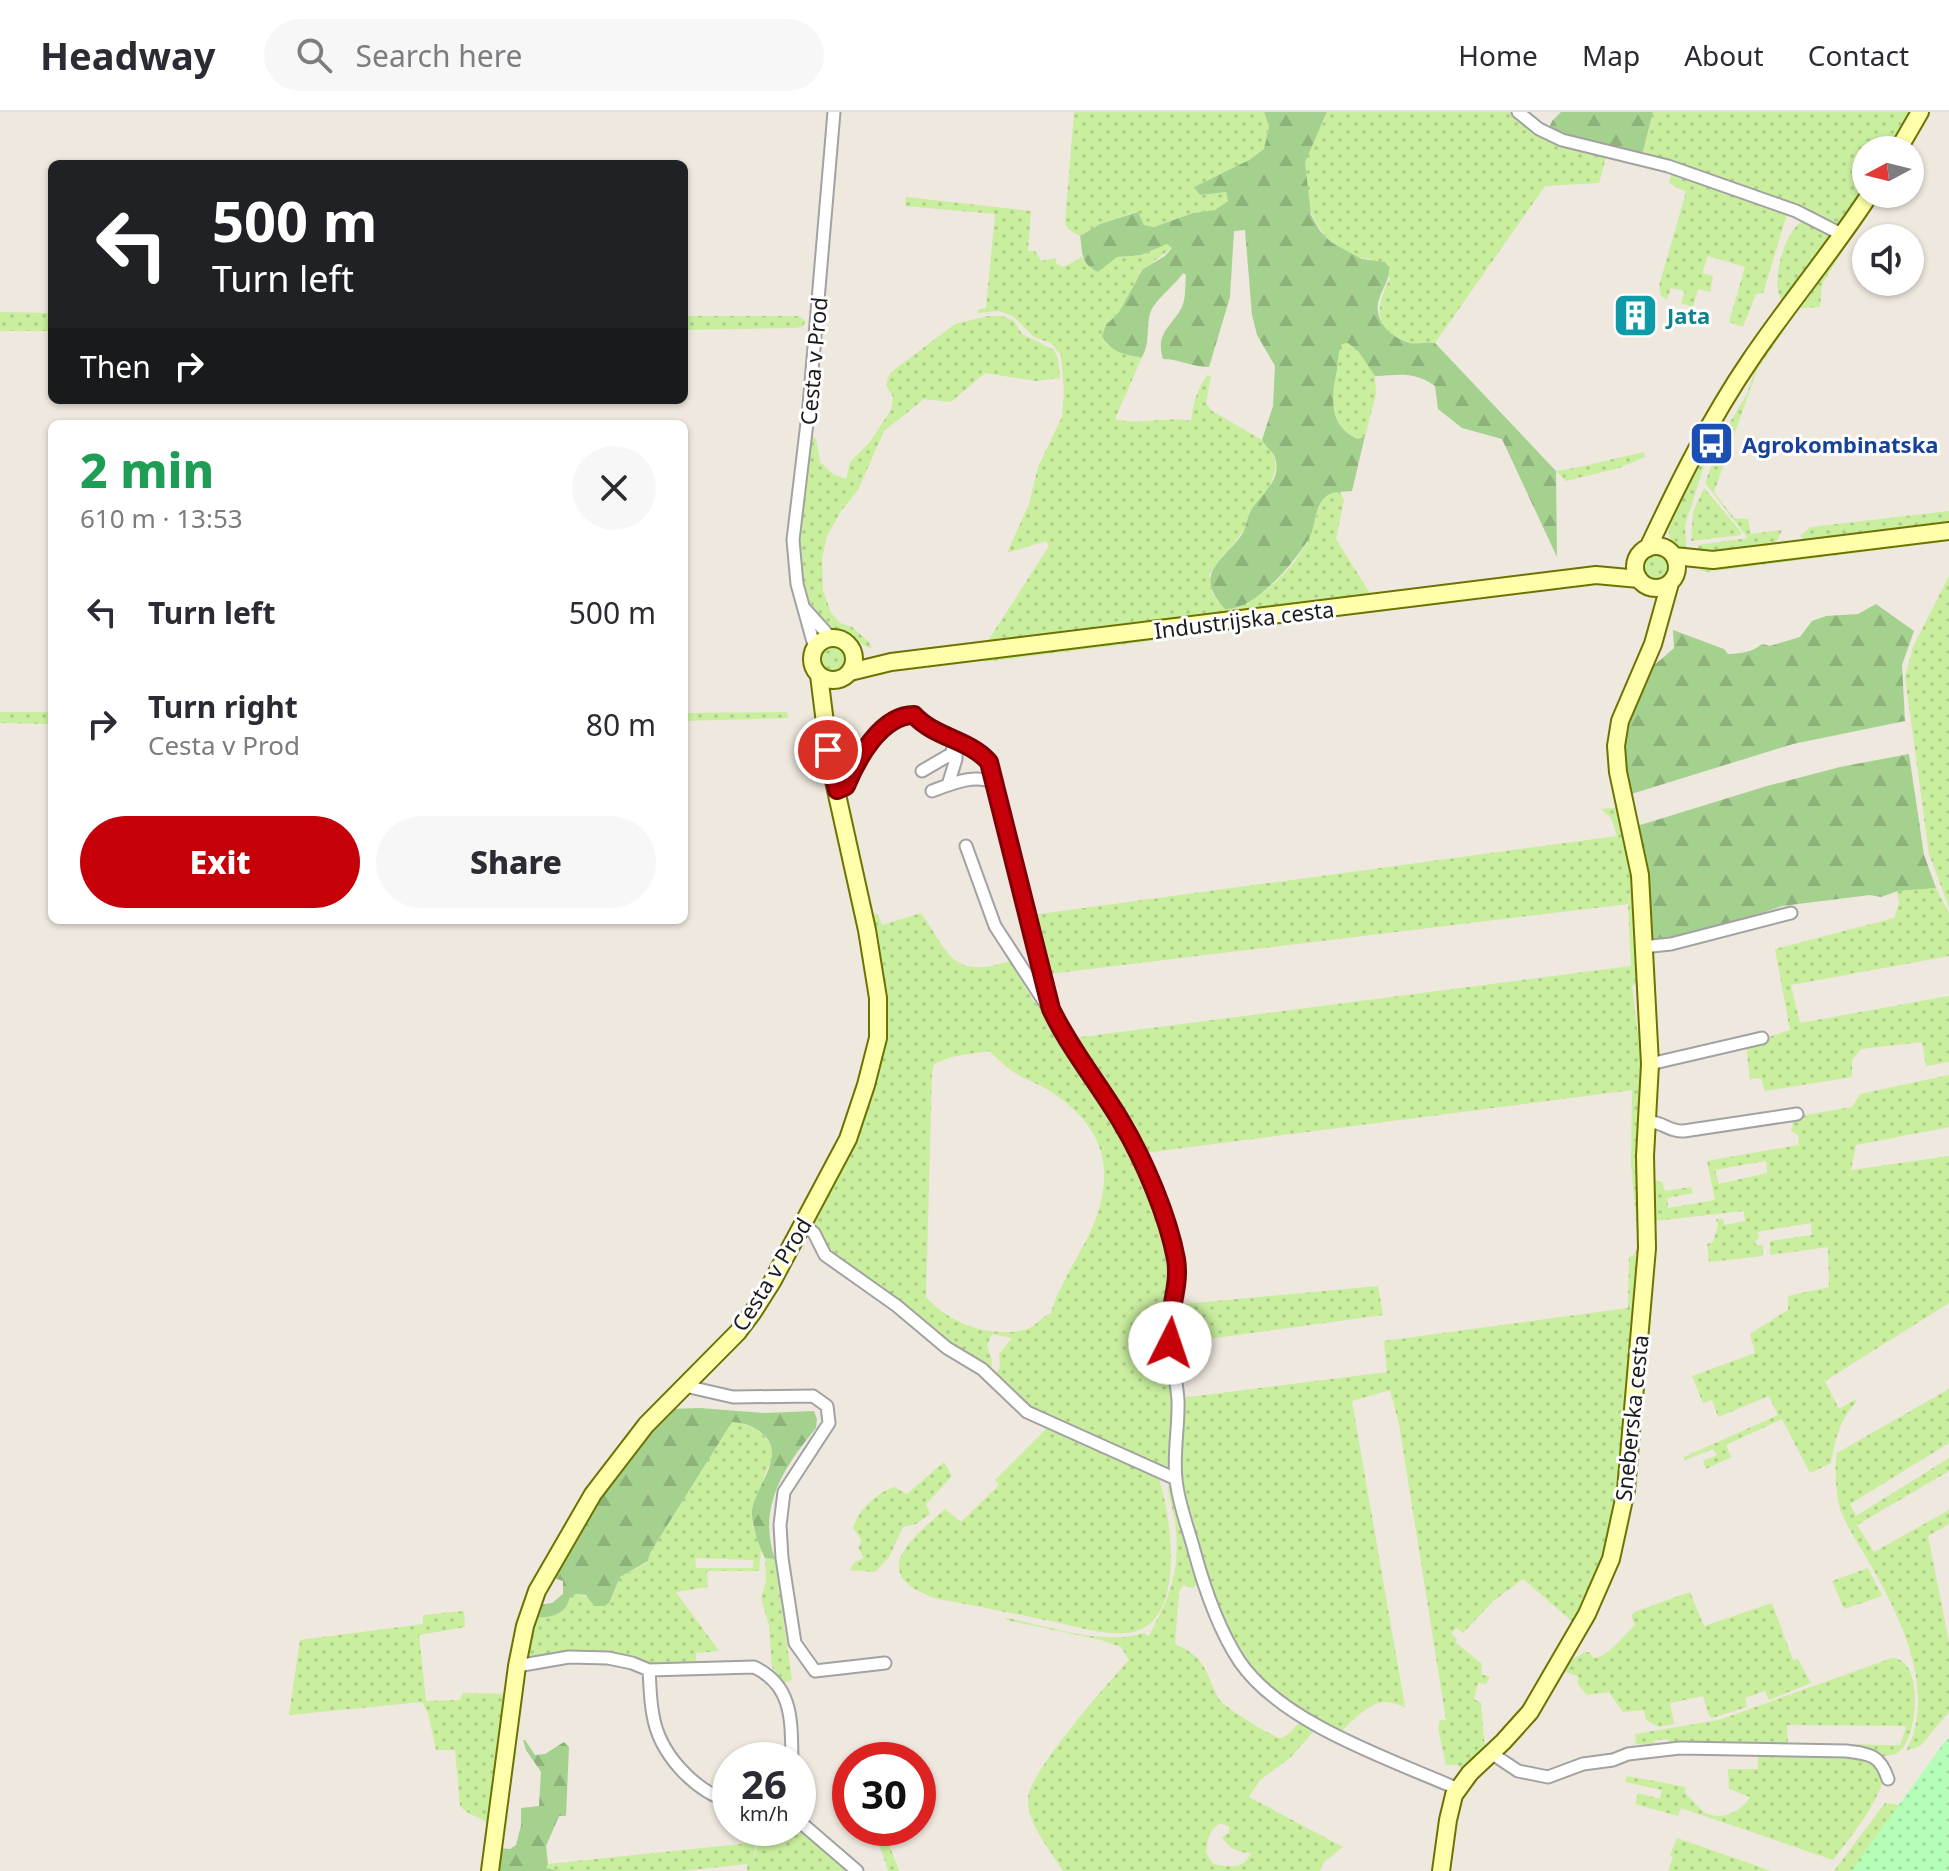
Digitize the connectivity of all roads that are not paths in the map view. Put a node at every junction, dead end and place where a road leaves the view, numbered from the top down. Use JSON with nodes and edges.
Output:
{"nodes":[{"id":1,"x":834,"y":112,"type":"edge"},
{"id":2,"x":1518,"y":112,"type":"edge"},
{"id":3,"x":1920,"y":112,"type":"edge"},
{"id":4,"x":1906,"y":136,"type":"edge"},
{"id":5,"x":1861,"y":208,"type":"edge"},
{"id":6,"x":1843,"y":235,"type":"junction"},
{"id":7,"x":1666,"y":513,"type":"junction"},
{"id":8,"x":1949,"y":531,"type":"edge"},
{"id":9,"x":1642,"y":553,"type":"junction"},
{"id":10,"x":1671,"y":553,"type":"junction"},
{"id":11,"x":1713,"y":560,"type":"junction"},
{"id":12,"x":1596,"y":575,"type":"junction"},
{"id":13,"x":1673,"y":579,"type":"junction"},
{"id":14,"x":1643,"y":583,"type":"junction"},
{"id":15,"x":804,"y":608,"type":"junction"},
{"id":16,"x":1658,"y":622,"type":"junction"},
{"id":17,"x":831,"y":638,"type":"junction"},
{"id":18,"x":815,"y":649,"type":"junction"},
{"id":19,"x":853,"y":653,"type":"junction"},
{"id":20,"x":891,"y":662,"type":"junction"},
{"id":21,"x":819,"y":675,"type":"junction"},
{"id":22,"x":845,"y":676,"type":"junction"},
{"id":23,"x":826,"y":719,"type":"junction"},
{"id":24,"x":956,"y":741,"type":"junction"},
{"id":25,"x":922,"y":771,"type":"dead end"},
{"id":26,"x":994,"y":783,"type":"junction"},
{"id":27,"x":948,"y":785,"type":"junction"},
{"id":28,"x":837,"y":790,"type":"junction"},
{"id":29,"x":932,"y":791,"type":"dead end"},
{"id":30,"x":966,"y":846,"type":"dead end"},
{"id":31,"x":1791,"y":913,"type":"dead end"},
{"id":32,"x":1642,"y":947,"type":"junction"},
{"id":33,"x":1051,"y":1009,"type":"junction"},
{"id":34,"x":1762,"y":1038,"type":"dead end"},
{"id":35,"x":1650,"y":1064,"type":"junction"},
{"id":36,"x":1797,"y":1114,"type":"dead end"},
{"id":37,"x":1648,"y":1122,"type":"junction"},
{"id":38,"x":803,"y":1224,"type":"junction"},
{"id":39,"x":685,"y":1386,"type":"junction"},
{"id":40,"x":1176,"y":1479,"type":"junction"},
{"id":41,"x":885,"y":1663,"type":"dead end"},
{"id":42,"x":517,"y":1666,"type":"junction"},
{"id":43,"x":649,"y":1670,"type":"junction"},
{"id":44,"x":791,"y":1742,"type":"edge"},
{"id":45,"x":1491,"y":1753,"type":"junction"},
{"id":46,"x":1888,"y":1779,"type":"dead end"},
{"id":47,"x":1458,"y":1789,"type":"junction"},
{"id":48,"x":712,"y":1792,"type":"edge"},
{"id":49,"x":816,"y":1836,"type":"edge"},
{"id":50,"x":490,"y":1871,"type":"edge"},
{"id":51,"x":857,"y":1871,"type":"edge"},
{"id":52,"x":1441,"y":1871,"type":"edge"}],
"edges":[{"from":1,"to":15,"type":"street","name":"Cesta v Prod"},
{"from":2,"to":6,"type":"street"},
{"from":3,"to":4,"type":"street"},
{"from":5,"to":6,"type":"street"},
{"from":6,"to":7,"type":"street"},
{"from":7,"to":9,"type":"street"},
{"from":7,"to":10,"type":"street"},
{"from":8,"to":11,"type":"street"},
{"from":9,"to":10,"type":"street"},
{"from":9,"to":12,"type":"street","name":"Industrijska cesta"},
{"from":9,"to":14,"type":"street"},
{"from":10,"to":11,"type":"street"},
{"from":10,"to":13,"type":"street"},
{"from":11,"to":13,"type":"street"},
{"from":12,"to":14,"type":"street","name":"Industrijska cesta"},
{"from":12,"to":20,"type":"street","name":"Industrijska cesta"},
{"from":13,"to":14,"type":"street"},
{"from":13,"to":16,"type":"street","name":"Sneberska cesta"},
{"from":14,"to":16,"type":"street"},
{"from":15,"to":17,"type":"street"},
{"from":15,"to":18,"type":"street","name":"Cesta v Prod"},
{"from":16,"to":32,"type":"street","name":"Sneberska cesta"},
{"from":17,"to":18,"type":"street"},
{"from":17,"to":19,"type":"street"},
{"from":18,"to":21,"type":"street"},
{"from":19,"to":20,"type":"street","name":"Industrijska cesta"},
{"from":19,"to":22,"type":"street"},
{"from":20,"to":22,"type":"street","name":"Industrijska cesta"},
{"from":21,"to":22,"type":"street"},
{"from":21,"to":23,"type":"street","name":"Cesta v Prod"},
{"from":22,"to":23,"type":"street","name":"Cesta v Prod"},
{"from":23,"to":28,"type":"street","name":"Cesta v Prod"},
{"from":24,"to":25,"type":"street"},
{"from":24,"to":26,"type":"street"},
{"from":24,"to":27,"type":"street"},
{"from":24,"to":28,"type":"street"},
{"from":26,"to":27,"type":"street"},
{"from":26,"to":33,"type":"street"},
{"from":27,"to":29,"type":"street"},
{"from":28,"to":38,"type":"street","name":"Cesta v Prod"},
{"from":30,"to":33,"type":"street"},
{"from":31,"to":32,"type":"street"},
{"from":32,"to":35,"type":"street","name":"Sneberska cesta"},
{"from":33,"to":40,"type":"street"},
{"from":34,"to":35,"type":"street"},
{"from":35,"to":37,"type":"street","name":"Sneberska cesta"},
{"from":36,"to":37,"type":"street"},
{"from":37,"to":45,"type":"street","name":"Sneberska cesta"},
{"from":38,"to":39,"type":"street","name":"Cesta v Prod"},
{"from":38,"to":40,"type":"street"},
{"from":39,"to":41,"type":"street"},
{"from":39,"to":42,"type":"street","name":"Cesta v Prod"},
{"from":40,"to":47,"type":"street"},
{"from":42,"to":43,"type":"street"},
{"from":42,"to":50,"type":"street","name":"Cesta v Prod"},
{"from":43,"to":44,"type":"street"},
{"from":43,"to":48,"type":"street"},
{"from":45,"to":46,"type":"street"},
{"from":45,"to":47,"type":"street","name":"Sneberska cesta"},
{"from":47,"to":52,"type":"street","name":"Sneberska cesta"},
{"from":49,"to":51,"type":"street"}]}
